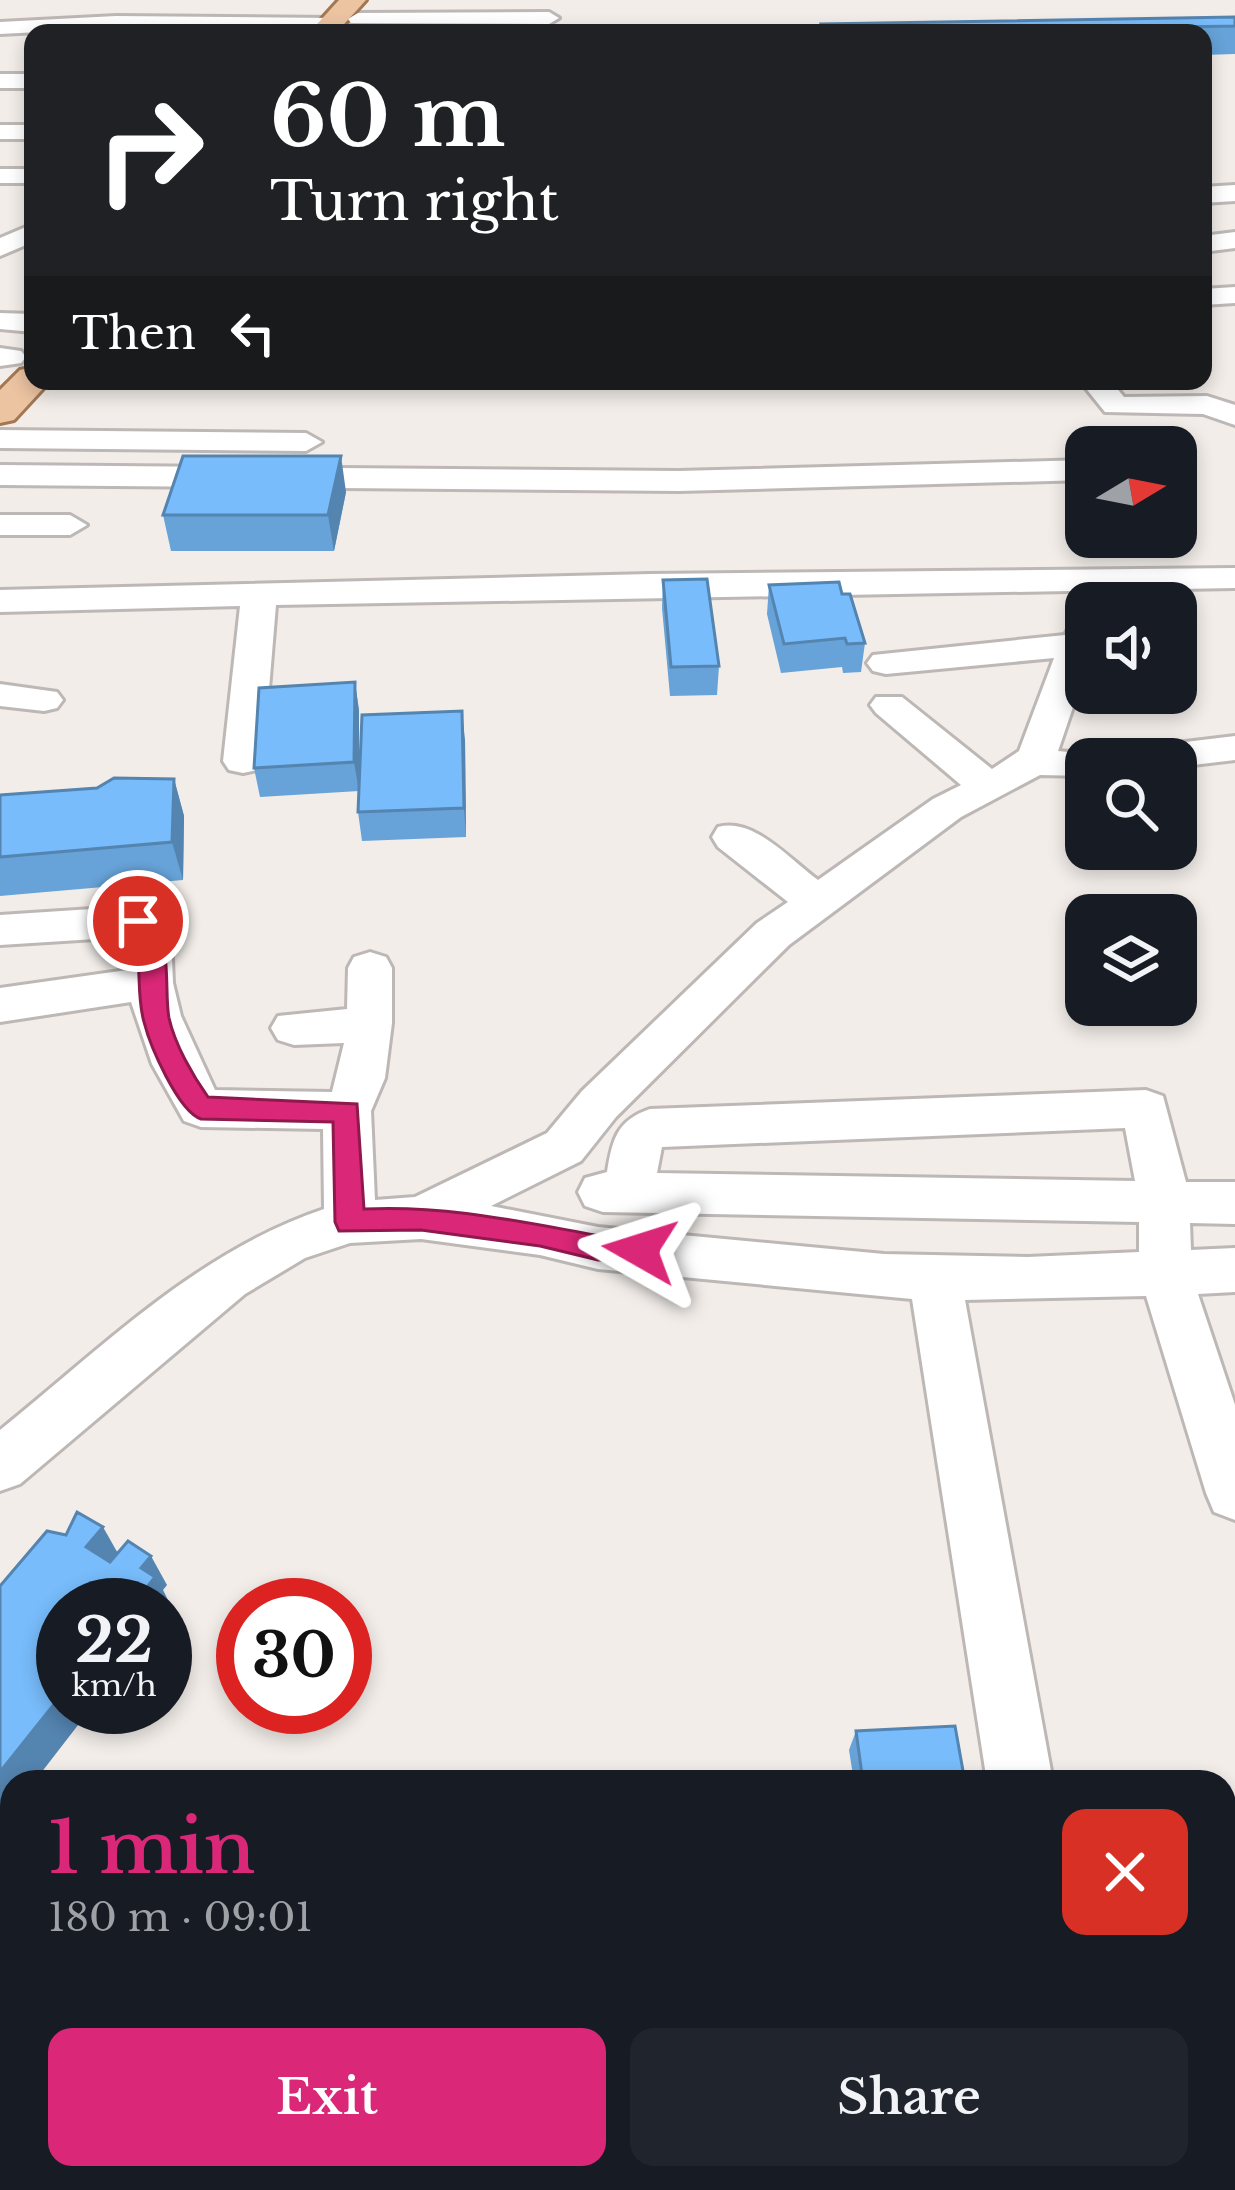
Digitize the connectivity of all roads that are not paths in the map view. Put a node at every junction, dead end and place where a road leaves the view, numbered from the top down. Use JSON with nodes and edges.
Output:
{"nodes":[{"id":1,"x":348,"y":18,"type":"edge"},
{"id":2,"x":549,"y":18,"type":"dead end"},
{"id":3,"x":77,"y":24,"type":"edge"},
{"id":4,"x":20,"y":365,"type":"edge"},
{"id":5,"x":1103,"y":390,"type":"edge"},
{"id":6,"x":239,"y":412,"type":"dead end"},
{"id":7,"x":1235,"y":416,"type":"edge"},
{"id":8,"x":1,"y":420,"type":"edge"},
{"id":9,"x":306,"y":442,"type":"dead end"},
{"id":10,"x":1065,"y":471,"type":"edge"},
{"id":11,"x":0,"y":475,"type":"edge"},
{"id":12,"x":0,"y":525,"type":"edge"},
{"id":13,"x":70,"y":526,"type":"dead end"},
{"id":14,"x":1235,"y":579,"type":"edge"},
{"id":15,"x":1197,"y":589,"type":"edge"},
{"id":16,"x":259,"y":596,"type":"junction"},
{"id":17,"x":0,"y":601,"type":"edge"},
{"id":18,"x":1065,"y":638,"type":"edge"},
{"id":19,"x":886,"y":663,"type":"dead end"},
{"id":20,"x":1065,"y":679,"type":"edge"},
{"id":21,"x":0,"y":695,"type":"edge"},
{"id":22,"x":44,"y":700,"type":"dead end"},
{"id":23,"x":889,"y":705,"type":"dead end"},
{"id":24,"x":1235,"y":748,"type":"edge"},
{"id":25,"x":1197,"y":753,"type":"edge"},
{"id":26,"x":243,"y":761,"type":"dead end"},
{"id":27,"x":1030,"y":762,"type":"junction"},
{"id":28,"x":1065,"y":763,"type":"edge"},
{"id":29,"x":989,"y":787,"type":"junction"},
{"id":30,"x":733,"y":837,"type":"dead end"},
{"id":31,"x":817,"y":902,"type":"junction"},
{"id":32,"x":0,"y":930,"type":"edge"},
{"id":33,"x":370,"y":968,"type":"dead end"},
{"id":34,"x":150,"y":982,"type":"junction"},
{"id":35,"x":0,"y":1005,"type":"edge"},
{"id":36,"x":369,"y":1025,"type":"junction"},
{"id":37,"x":294,"y":1028,"type":"dead end"},
{"id":38,"x":599,"y":1104,"type":"junction"},
{"id":39,"x":347,"y":1111,"type":"junction"},
{"id":40,"x":616,"y":1192,"type":"junction"},
{"id":41,"x":1164,"y":1199,"type":"junction"},
{"id":42,"x":1235,"y":1203,"type":"edge"},
{"id":43,"x":421,"y":1218,"type":"junction"},
{"id":44,"x":350,"y":1222,"type":"junction"},
{"id":45,"x":598,"y":1248,"type":"junction"},
{"id":46,"x":1235,"y":1270,"type":"edge"},
{"id":47,"x":1165,"y":1273,"type":"junction"},
{"id":48,"x":935,"y":1277,"type":"junction"},
{"id":49,"x":0,"y":1465,"type":"edge"},
{"id":50,"x":1235,"y":1492,"type":"edge"},
{"id":51,"x":1018,"y":1770,"type":"edge"}],
"edges":[{"from":1,"to":2,"type":"street"},
{"from":1,"to":3,"type":"street"},
{"from":4,"to":8,"type":"main road"},
{"from":5,"to":7,"type":"street"},
{"from":6,"to":8,"type":"street"},
{"from":8,"to":9,"type":"street"},
{"from":10,"to":11,"type":"street"},
{"from":12,"to":13,"type":"street"},
{"from":14,"to":15,"type":"street"},
{"from":14,"to":16,"type":"street"},
{"from":16,"to":17,"type":"street"},
{"from":16,"to":26,"type":"street"},
{"from":18,"to":19,"type":"street"},
{"from":20,"to":27,"type":"street"},
{"from":21,"to":22,"type":"street"},
{"from":23,"to":29,"type":"street"},
{"from":24,"to":25,"type":"street"},
{"from":27,"to":28,"type":"street"},
{"from":27,"to":29,"type":"street"},
{"from":29,"to":31,"type":"street"},
{"from":30,"to":31,"type":"street"},
{"from":31,"to":38,"type":"street"},
{"from":32,"to":34,"type":"street"},
{"from":33,"to":36,"type":"street"},
{"from":34,"to":35,"type":"street"},
{"from":34,"to":39,"type":"street"},
{"from":36,"to":37,"type":"street"},
{"from":36,"to":39,"type":"street"},
{"from":38,"to":40,"type":"street"},
{"from":38,"to":43,"type":"street"},
{"from":39,"to":44,"type":"street"},
{"from":40,"to":41,"type":"street"},
{"from":40,"to":41,"type":"street"},
{"from":40,"to":45,"type":"street"},
{"from":41,"to":42,"type":"street"},
{"from":41,"to":47,"type":"street"},
{"from":43,"to":44,"type":"street"},
{"from":43,"to":45,"type":"street"},
{"from":44,"to":49,"type":"street"},
{"from":45,"to":48,"type":"street"},
{"from":46,"to":47,"type":"street"},
{"from":47,"to":48,"type":"street"},
{"from":47,"to":50,"type":"street"},
{"from":48,"to":51,"type":"street"}]}
